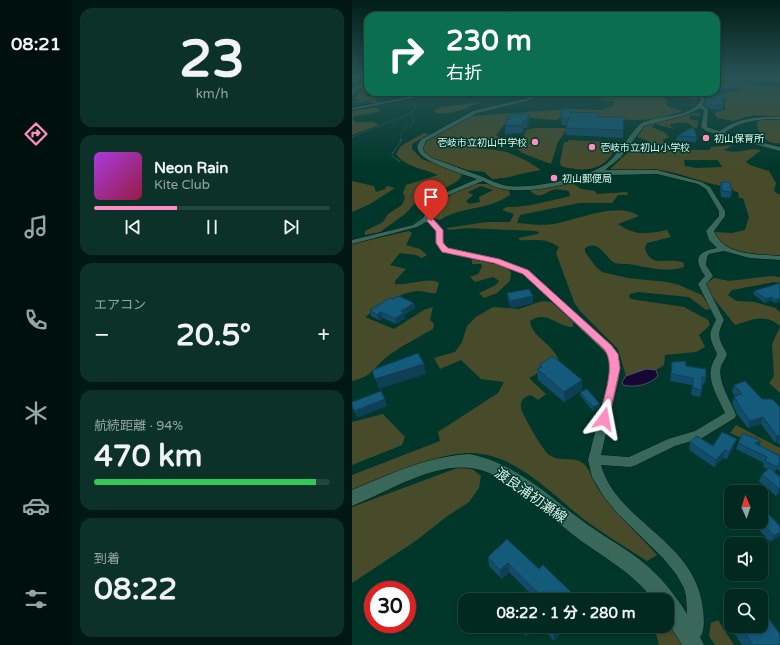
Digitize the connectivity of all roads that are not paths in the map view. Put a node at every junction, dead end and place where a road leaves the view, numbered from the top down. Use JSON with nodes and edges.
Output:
{"nodes":[{"id":1,"x":363,"y":107,"type":"edge"},
{"id":2,"x":496,"y":107,"type":"edge"},
{"id":3,"x":698,"y":107,"type":"edge"},
{"id":4,"x":702,"y":107,"type":"edge"},
{"id":5,"x":352,"y":109,"type":"edge"},
{"id":6,"x":780,"y":118,"type":"edge"},
{"id":7,"x":718,"y":134,"type":"junction"},
{"id":8,"x":780,"y":149,"type":"edge"},
{"id":9,"x":599,"y":172,"type":"junction"},
{"id":10,"x":483,"y":179,"type":"junction"},
{"id":11,"x":425,"y":219,"type":"junction"},
{"id":12,"x":352,"y":242,"type":"edge"},
{"id":13,"x":724,"y":249,"type":"junction"},
{"id":14,"x":780,"y":258,"type":"edge"},
{"id":15,"x":594,"y":460,"type":"junction"},
{"id":16,"x":352,"y":498,"type":"edge"},
{"id":17,"x":660,"y":593,"type":"edge"},
{"id":18,"x":674,"y":614,"type":"edge"},
{"id":19,"x":691,"y":640,"type":"edge"}],
"edges":[{"from":1,"to":5,"type":"street"},
{"from":2,"to":10,"type":"street"},
{"from":3,"to":9,"type":"street"},
{"from":4,"to":7,"type":"street"},
{"from":6,"to":7,"type":"street"},
{"from":7,"to":8,"type":"street"},
{"from":9,"to":10,"type":"street"},
{"from":9,"to":13,"type":"street"},
{"from":10,"to":11,"type":"street"},
{"from":11,"to":12,"type":"street"},
{"from":11,"to":15,"type":"street"},
{"from":13,"to":14,"type":"street"},
{"from":13,"to":15,"type":"street"},
{"from":15,"to":19,"type":"street"},
{"from":16,"to":17,"type":"main road","name":"渡良浦初瀬線"},
{"from":18,"to":19,"type":"main road"}]}
